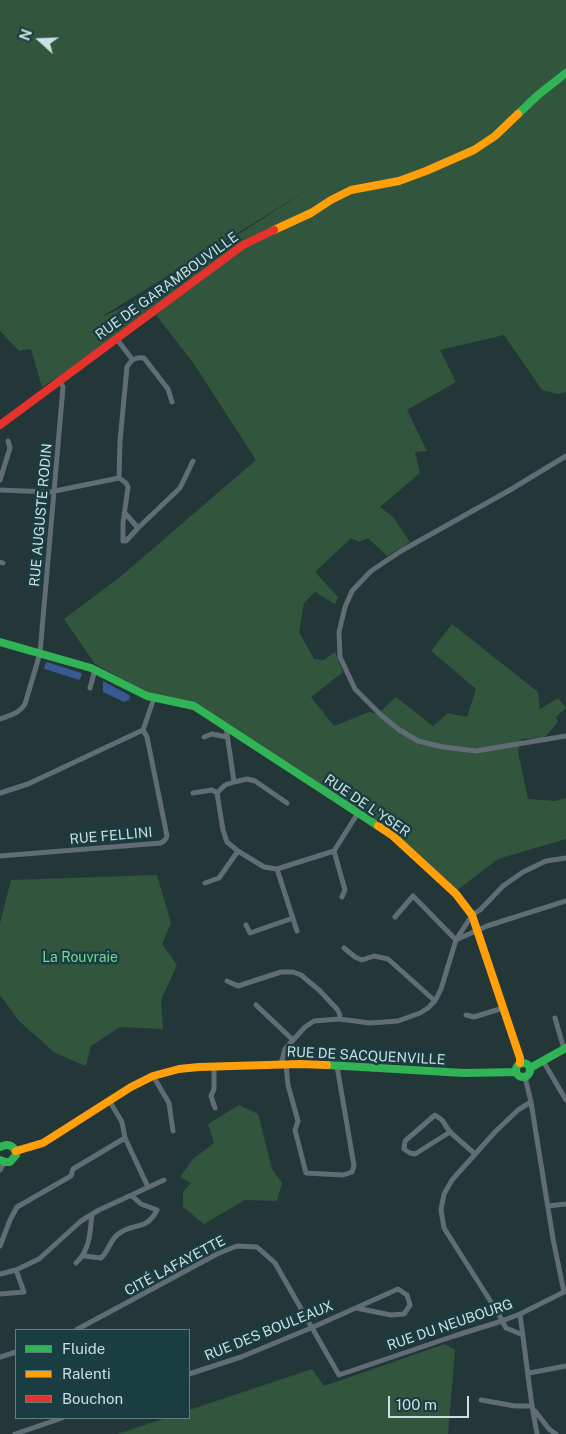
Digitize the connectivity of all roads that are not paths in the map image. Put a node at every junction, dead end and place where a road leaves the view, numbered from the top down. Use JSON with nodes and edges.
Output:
{"nodes":[{"id":1,"x":566,"y":73,"type":"edge"},
{"id":2,"x":116,"y":338,"type":"junction"},
{"id":3,"x":132,"y":359,"type":"junction"},
{"id":4,"x":60,"y":380,"type":"junction"},
{"id":5,"x":172,"y":402,"type":"dead end"},
{"id":6,"x":0,"y":425,"type":"edge"},
{"id":7,"x":8,"y":441,"type":"dead end"},
{"id":8,"x":566,"y":456,"type":"edge"},
{"id":9,"x":193,"y":461,"type":"dead end"},
{"id":10,"x":119,"y":478,"type":"junction"},
{"id":11,"x":0,"y":480,"type":"edge"},
{"id":12,"x":0,"y":490,"type":"edge"},
{"id":13,"x":54,"y":490,"type":"junction"},
{"id":14,"x":125,"y":513,"type":"junction"},
{"id":15,"x":138,"y":528,"type":"junction"},
{"id":16,"x":0,"y":642,"type":"edge"},
{"id":17,"x":40,"y":653,"type":"junction"},
{"id":18,"x":95,"y":670,"type":"junction"},
{"id":19,"x":90,"y":688,"type":"dead end"},
{"id":20,"x":154,"y":698,"type":"junction"},
{"id":21,"x":0,"y":718,"type":"edge"},
{"id":22,"x":226,"y":727,"type":"junction"},
{"id":23,"x":144,"y":730,"type":"junction"},
{"id":24,"x":566,"y":736,"type":"edge"},
{"id":25,"x":204,"y":737,"type":"dead end"},
{"id":26,"x":227,"y":737,"type":"junction"},
{"id":27,"x":234,"y":782,"type":"junction"},
{"id":28,"x":0,"y":792,"type":"edge"},
{"id":29,"x":193,"y":793,"type":"dead end"},
{"id":30,"x":217,"y":793,"type":"junction"},
{"id":31,"x":287,"y":803,"type":"dead end"},
{"id":32,"x":358,"y":813,"type":"junction"},
{"id":33,"x":238,"y":851,"type":"junction"},
{"id":34,"x":334,"y":851,"type":"junction"},
{"id":35,"x":0,"y":856,"type":"edge"},
{"id":36,"x":566,"y":858,"type":"edge"},
{"id":37,"x":277,"y":869,"type":"junction"},
{"id":38,"x":205,"y":883,"type":"dead end"},
{"id":39,"x":342,"y":897,"type":"dead end"},
{"id":40,"x":566,"y":901,"type":"edge"},
{"id":41,"x":472,"y":915,"type":"junction"},
{"id":42,"x":395,"y":917,"type":"dead end"},
{"id":43,"x":293,"y":918,"type":"junction"},
{"id":44,"x":246,"y":926,"type":"dead end"},
{"id":45,"x":478,"y":930,"type":"junction"},
{"id":46,"x":297,"y":931,"type":"dead end"},
{"id":47,"x":456,"y":940,"type":"junction"},
{"id":48,"x":344,"y":948,"type":"dead end"},
{"id":49,"x":227,"y":981,"type":"dead end"},
{"id":50,"x":435,"y":1001,"type":"junction"},
{"id":51,"x":256,"y":1005,"type":"dead end"},
{"id":52,"x":503,"y":1008,"type":"junction"},
{"id":53,"x":466,"y":1015,"type":"dead end"},
{"id":54,"x":554,"y":1018,"type":"dead end"},
{"id":55,"x":339,"y":1019,"type":"junction"},
{"id":56,"x":293,"y":1040,"type":"junction"},
{"id":57,"x":565,"y":1048,"type":"edge"},
{"id":58,"x":543,"y":1061,"type":"junction"},
{"id":59,"x":520,"y":1063,"type":"junction"},
{"id":60,"x":283,"y":1064,"type":"junction"},
{"id":61,"x":337,"y":1066,"type":"junction"},
{"id":62,"x":214,"y":1067,"type":"junction"},
{"id":63,"x":530,"y":1068,"type":"junction"},
{"id":64,"x":516,"y":1072,"type":"junction"},
{"id":65,"x":153,"y":1076,"type":"junction"},
{"id":66,"x":525,"y":1077,"type":"junction"},
{"id":67,"x":566,"y":1100,"type":"edge"},
{"id":68,"x":110,"y":1102,"type":"junction"},
{"id":69,"x":531,"y":1102,"type":"junction"},
{"id":70,"x":215,"y":1108,"type":"dead end"},
{"id":71,"x":173,"y":1131,"type":"dead end"},
{"id":72,"x":450,"y":1132,"type":"junction"},
{"id":73,"x":125,"y":1138,"type":"junction"},
{"id":74,"x":0,"y":1147,"type":"edge"},
{"id":75,"x":16,"y":1151,"type":"junction"},
{"id":76,"x":475,"y":1154,"type":"junction"},
{"id":77,"x":1,"y":1164,"type":"edge"},
{"id":78,"x":164,"y":1180,"type":"dead end"},
{"id":79,"x":148,"y":1187,"type":"junction"},
{"id":80,"x":132,"y":1196,"type":"junction"},
{"id":81,"x":566,"y":1204,"type":"edge"},
{"id":82,"x":162,"y":1205,"type":"dead end"},
{"id":83,"x":548,"y":1206,"type":"junction"},
{"id":84,"x":156,"y":1210,"type":"junction"},
{"id":85,"x":92,"y":1214,"type":"junction"},
{"id":86,"x":0,"y":1246,"type":"edge"},
{"id":87,"x":84,"y":1256,"type":"junction"},
{"id":88,"x":76,"y":1263,"type":"dead end"},
{"id":89,"x":16,"y":1270,"type":"junction"},
{"id":90,"x":0,"y":1274,"type":"edge"},
{"id":91,"x":565,"y":1292,"type":"edge"},
{"id":92,"x":0,"y":1294,"type":"edge"},
{"id":93,"x":356,"y":1308,"type":"junction"},
{"id":94,"x":520,"y":1314,"type":"junction"},
{"id":95,"x":502,"y":1321,"type":"junction"},
{"id":96,"x":311,"y":1328,"type":"junction"},
{"id":97,"x":78,"y":1329,"type":"edge"},
{"id":98,"x":523,"y":1335,"type":"junction"},
{"id":99,"x":15,"y":1352,"type":"edge"},
{"id":100,"x":0,"y":1357,"type":"edge"},
{"id":101,"x":566,"y":1366,"type":"edge"},
{"id":102,"x":529,"y":1373,"type":"junction"},
{"id":103,"x":190,"y":1374,"type":"edge"},
{"id":104,"x":339,"y":1375,"type":"joint"},
{"id":105,"x":481,"y":1400,"type":"dead end"},
{"id":106,"x":532,"y":1406,"type":"junction"},
{"id":107,"x":59,"y":1419,"type":"edge"},
{"id":108,"x":16,"y":1434,"type":"edge"},
{"id":109,"x":537,"y":1434,"type":"edge"},
{"id":110,"x":556,"y":1434,"type":"edge"}],
"edges":[{"from":1,"to":2,"type":"street","name":"RUE DE GARAMBOUVILLE"},
{"from":2,"to":3,"type":"street"},
{"from":2,"to":4,"type":"street","name":"RUE DE GARAMBOUVILLE"},
{"from":3,"to":5,"type":"street"},
{"from":3,"to":10,"type":"street"},
{"from":4,"to":6,"type":"street","name":"RUE DE GARAMBOUVILLE"},
{"from":4,"to":13,"type":"street","name":"RUE AUGUSTE RODIN"},
{"from":7,"to":11,"type":"street"},
{"from":8,"to":24,"type":"street"},
{"from":9,"to":15,"type":"street"},
{"from":10,"to":13,"type":"street"},
{"from":10,"to":14,"type":"street"},
{"from":12,"to":13,"type":"street"},
{"from":13,"to":17,"type":"street","name":"RUE AUGUSTE RODIN"},
{"from":14,"to":15,"type":"street"},
{"from":14,"to":15,"type":"street"},
{"from":16,"to":17,"type":"street","name":"RUE DE L'YSER"},
{"from":17,"to":18,"type":"street","name":"RUE DE L'YSER"},
{"from":17,"to":21,"type":"street","name":"RUE AUGUSTE RODIN"},
{"from":18,"to":19,"type":"street"},
{"from":18,"to":20,"type":"street","name":"RUE DE L'YSER"},
{"from":20,"to":22,"type":"street","name":"RUE DE L'YSER"},
{"from":20,"to":23,"type":"street"},
{"from":22,"to":26,"type":"street"},
{"from":22,"to":32,"type":"street","name":"RUE DE L'YSER"},
{"from":23,"to":28,"type":"street"},
{"from":23,"to":35,"type":"street","name":"RUE FELLINI"},
{"from":25,"to":26,"type":"street"},
{"from":26,"to":27,"type":"street"},
{"from":27,"to":30,"type":"street"},
{"from":27,"to":31,"type":"street"},
{"from":29,"to":30,"type":"street"},
{"from":30,"to":33,"type":"street"},
{"from":32,"to":34,"type":"street"},
{"from":32,"to":41,"type":"street","name":"RUE DE L'YSER"},
{"from":33,"to":37,"type":"street"},
{"from":33,"to":38,"type":"street"},
{"from":34,"to":37,"type":"street"},
{"from":34,"to":39,"type":"street"},
{"from":36,"to":41,"type":"street"},
{"from":37,"to":43,"type":"street"},
{"from":40,"to":45,"type":"street"},
{"from":41,"to":45,"type":"street","name":"RUE DE L'YSER"},
{"from":41,"to":47,"type":"street"},
{"from":42,"to":47,"type":"street"},
{"from":43,"to":44,"type":"street"},
{"from":43,"to":46,"type":"street"},
{"from":45,"to":47,"type":"street"},
{"from":45,"to":52,"type":"street","name":"RUE DE L'YSER"},
{"from":47,"to":50,"type":"street"},
{"from":48,"to":50,"type":"street"},
{"from":49,"to":55,"type":"street"},
{"from":50,"to":55,"type":"street"},
{"from":51,"to":56,"type":"street"},
{"from":52,"to":53,"type":"street"},
{"from":52,"to":59,"type":"street","name":"RUE DE L'YSER"},
{"from":54,"to":57,"type":"street"},
{"from":55,"to":56,"type":"street"},
{"from":56,"to":60,"type":"street"},
{"from":57,"to":58,"type":"street"},
{"from":58,"to":63,"type":"street"},
{"from":58,"to":67,"type":"street"},
{"from":59,"to":63,"type":"street"},
{"from":59,"to":64,"type":"street"},
{"from":60,"to":61,"type":"street","name":"RUE DE SACQUENVILLE"},
{"from":60,"to":61,"type":"street"},
{"from":60,"to":62,"type":"street","name":"RUE DE SACQUENVILLE"},
{"from":61,"to":64,"type":"street","name":"RUE DE SACQUENVILLE"},
{"from":62,"to":65,"type":"street","name":"RUE DE SACQUENVILLE"},
{"from":62,"to":70,"type":"street"},
{"from":63,"to":66,"type":"street"},
{"from":64,"to":66,"type":"street"},
{"from":65,"to":68,"type":"street","name":"RUE DE SACQUENVILLE"},
{"from":65,"to":71,"type":"street"},
{"from":66,"to":69,"type":"street"},
{"from":68,"to":73,"type":"street"},
{"from":68,"to":75,"type":"street","name":"RUE DE SACQUENVILLE"},
{"from":69,"to":76,"type":"street"},
{"from":69,"to":83,"type":"street"},
{"from":72,"to":72,"type":"street"},
{"from":72,"to":76,"type":"street"},
{"from":73,"to":79,"type":"street"},
{"from":73,"to":86,"type":"street"},
{"from":74,"to":75,"type":"street"},
{"from":75,"to":77,"type":"street"},
{"from":76,"to":95,"type":"street"},
{"from":78,"to":79,"type":"street"},
{"from":79,"to":80,"type":"street"},
{"from":80,"to":84,"type":"street"},
{"from":80,"to":85,"type":"street"},
{"from":81,"to":83,"type":"street"},
{"from":82,"to":84,"type":"street"},
{"from":83,"to":91,"type":"street"},
{"from":84,"to":87,"type":"street"},
{"from":85,"to":87,"type":"street"},
{"from":85,"to":89,"type":"street"},
{"from":87,"to":88,"type":"street"},
{"from":89,"to":90,"type":"street"},
{"from":89,"to":92,"type":"street"},
{"from":91,"to":94,"type":"street","name":"RUE DU NEUBOURG"},
{"from":93,"to":93,"type":"street","name":"RUE DES BOULEAUX"},
{"from":93,"to":96,"type":"street","name":"RUE DES BOULEAUX"},
{"from":94,"to":95,"type":"street","name":"RUE DU NEUBOURG"},
{"from":94,"to":98,"type":"street"},
{"from":95,"to":98,"type":"street"},
{"from":95,"to":104,"type":"street","name":"RUE DU NEUBOURG"},
{"from":96,"to":97,"type":"street","name":"CITÉ LAFAYETTE"},
{"from":96,"to":103,"type":"street","name":"RUE DES BOULEAUX"},
{"from":96,"to":104,"type":"street","name":"CITÉ LAFAYETTE"},
{"from":98,"to":102,"type":"street"},
{"from":99,"to":100,"type":"street"},
{"from":101,"to":102,"type":"street"},
{"from":102,"to":106,"type":"street"},
{"from":105,"to":106,"type":"street"},
{"from":106,"to":109,"type":"street"},
{"from":106,"to":110,"type":"street"},
{"from":107,"to":108,"type":"street"}]}
